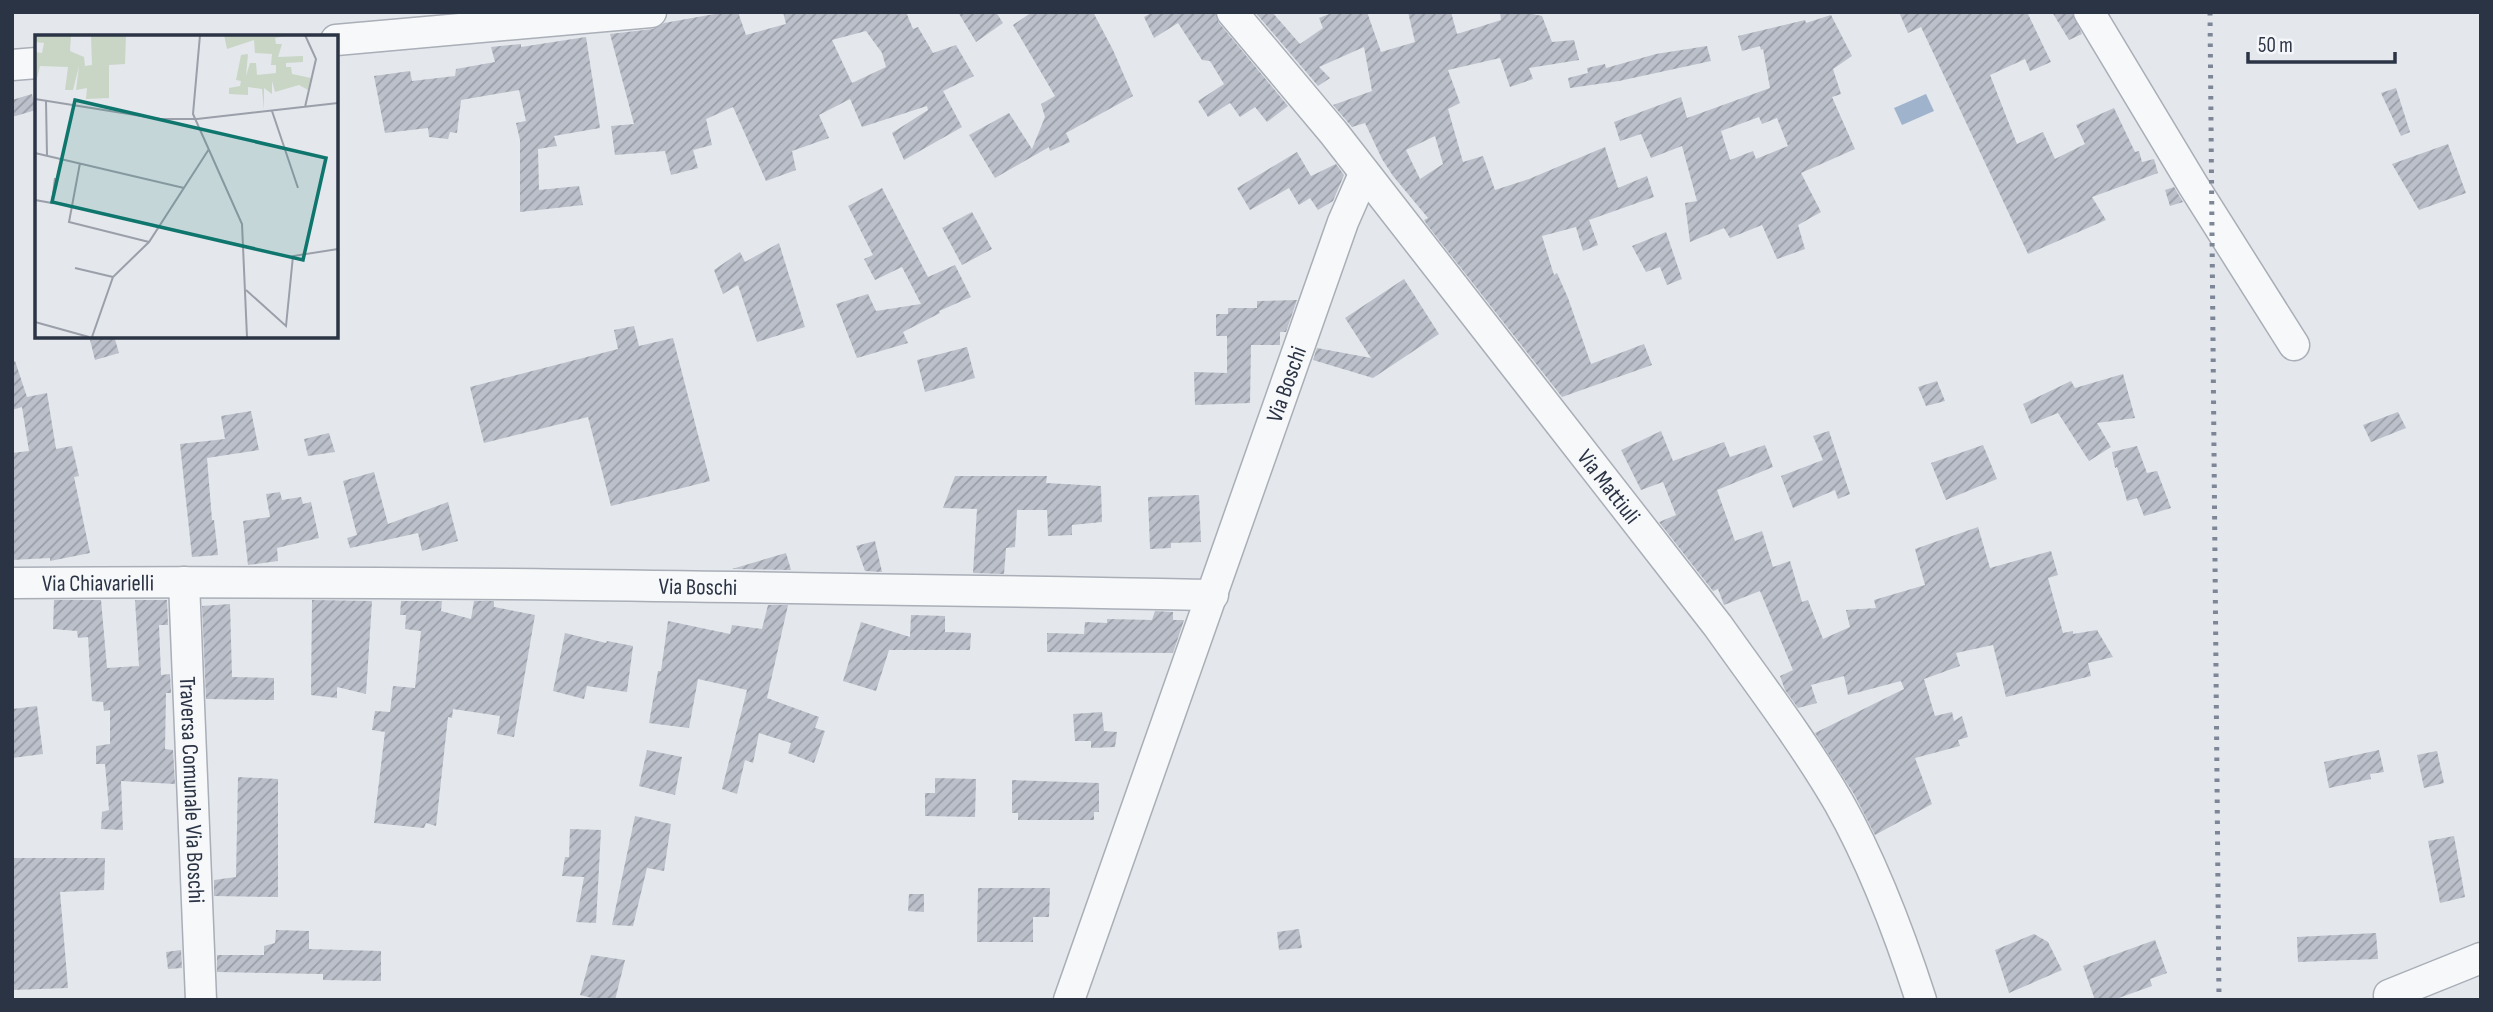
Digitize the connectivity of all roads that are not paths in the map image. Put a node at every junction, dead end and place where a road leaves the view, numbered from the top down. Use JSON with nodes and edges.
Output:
{"nodes":[{"id":1,"x":651,"y":12,"type":"edge"},
{"id":2,"x":1232,"y":12,"type":"edge"},
{"id":3,"x":2089,"y":12,"type":"edge"},
{"id":4,"x":338,"y":40,"type":"edge"},
{"id":5,"x":35,"y":63,"type":"edge"},
{"id":6,"x":12,"y":65,"type":"edge"},
{"id":7,"x":1364,"y":174,"type":"junction"},
{"id":8,"x":2294,"y":345,"type":"dead end"},
{"id":9,"x":184,"y":582,"type":"junction"},
{"id":10,"x":12,"y":583,"type":"edge"},
{"id":11,"x":1213,"y":596,"type":"junction"},
{"id":12,"x":2481,"y":958,"type":"edge"},
{"id":13,"x":2390,"y":997,"type":"edge"},
{"id":14,"x":201,"y":1000,"type":"edge"},
{"id":15,"x":1069,"y":1000,"type":"edge"},
{"id":16,"x":1922,"y":1000,"type":"edge"}],
"edges":[{"from":1,"to":4,"type":"street"},
{"from":2,"to":7,"type":"street","name":"Via Mattiuli"},
{"from":3,"to":8,"type":"street"},
{"from":5,"to":6,"type":"street"},
{"from":7,"to":11,"type":"street","name":"Via Boschi"},
{"from":7,"to":16,"type":"street","name":"Via Mattiuli"},
{"from":9,"to":10,"type":"street","name":"Via Chiavarielli"},
{"from":9,"to":11,"type":"street","name":"Via Boschi"},
{"from":9,"to":14,"type":"street","name":"Traversa Comunale Via Boschi"},
{"from":11,"to":15,"type":"street","name":"Via Boschi"},
{"from":12,"to":13,"type":"street"}]}
